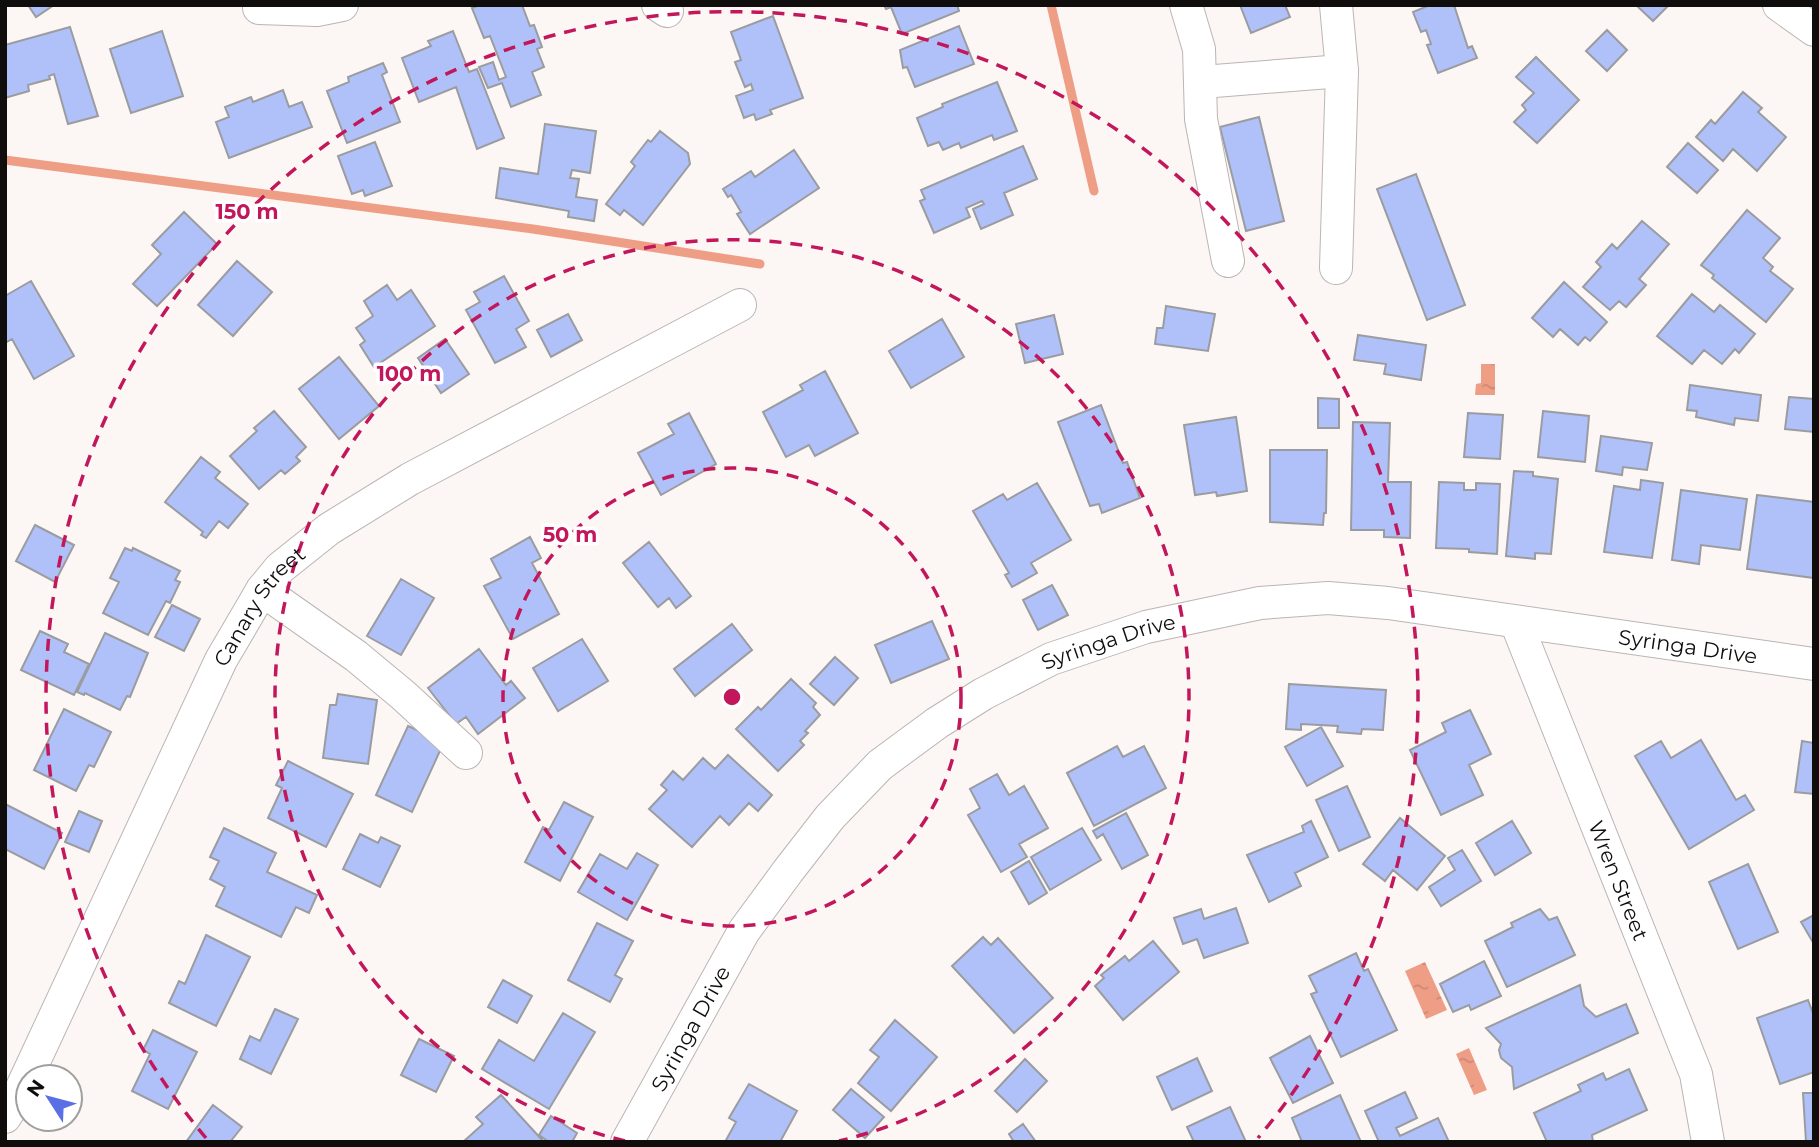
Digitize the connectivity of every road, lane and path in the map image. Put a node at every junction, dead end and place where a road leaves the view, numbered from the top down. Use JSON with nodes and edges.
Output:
{"nodes":[{"id":1,"x":342,"y":5,"type":"edge"},
{"id":2,"x":1186,"y":5,"type":"edge"},
{"id":3,"x":1336,"y":5,"type":"edge"},
{"id":4,"x":1779,"y":5,"type":"edge"},
{"id":5,"x":259,"y":8,"type":"dead end"},
{"id":6,"x":1814,"y":30,"type":"edge"},
{"id":7,"x":1342,"y":71,"type":"junction"},
{"id":8,"x":1202,"y":82,"type":"junction"},
{"id":9,"x":1228,"y":261,"type":"dead end"},
{"id":10,"x":1336,"y":268,"type":"dead end"},
{"id":11,"x":740,"y":305,"type":"dead end"},
{"id":12,"x":262,"y":590,"type":"junction"},
{"id":13,"x":1516,"y":622,"type":"junction"},
{"id":14,"x":1814,"y":664,"type":"edge"},
{"id":15,"x":466,"y":753,"type":"dead end"},
{"id":16,"x":5,"y":1117,"type":"edge"},
{"id":17,"x":627,"y":1142,"type":"edge"},
{"id":18,"x":1708,"y":1142,"type":"edge"}],
"edges":[{"from":1,"to":5,"type":"street"},
{"from":2,"to":8,"type":"street"},
{"from":3,"to":7,"type":"street"},
{"from":4,"to":6,"type":"street"},
{"from":7,"to":8,"type":"street"},
{"from":7,"to":10,"type":"street"},
{"from":8,"to":9,"type":"street"},
{"from":11,"to":12,"type":"street","name":"Canary Street"},
{"from":12,"to":15,"type":"street"},
{"from":12,"to":16,"type":"street","name":"Canary Street"},
{"from":13,"to":14,"type":"street","name":"Syringa Drive"},
{"from":13,"to":17,"type":"street","name":"Syringa Drive"},
{"from":13,"to":18,"type":"street","name":"Wren Street"}]}
